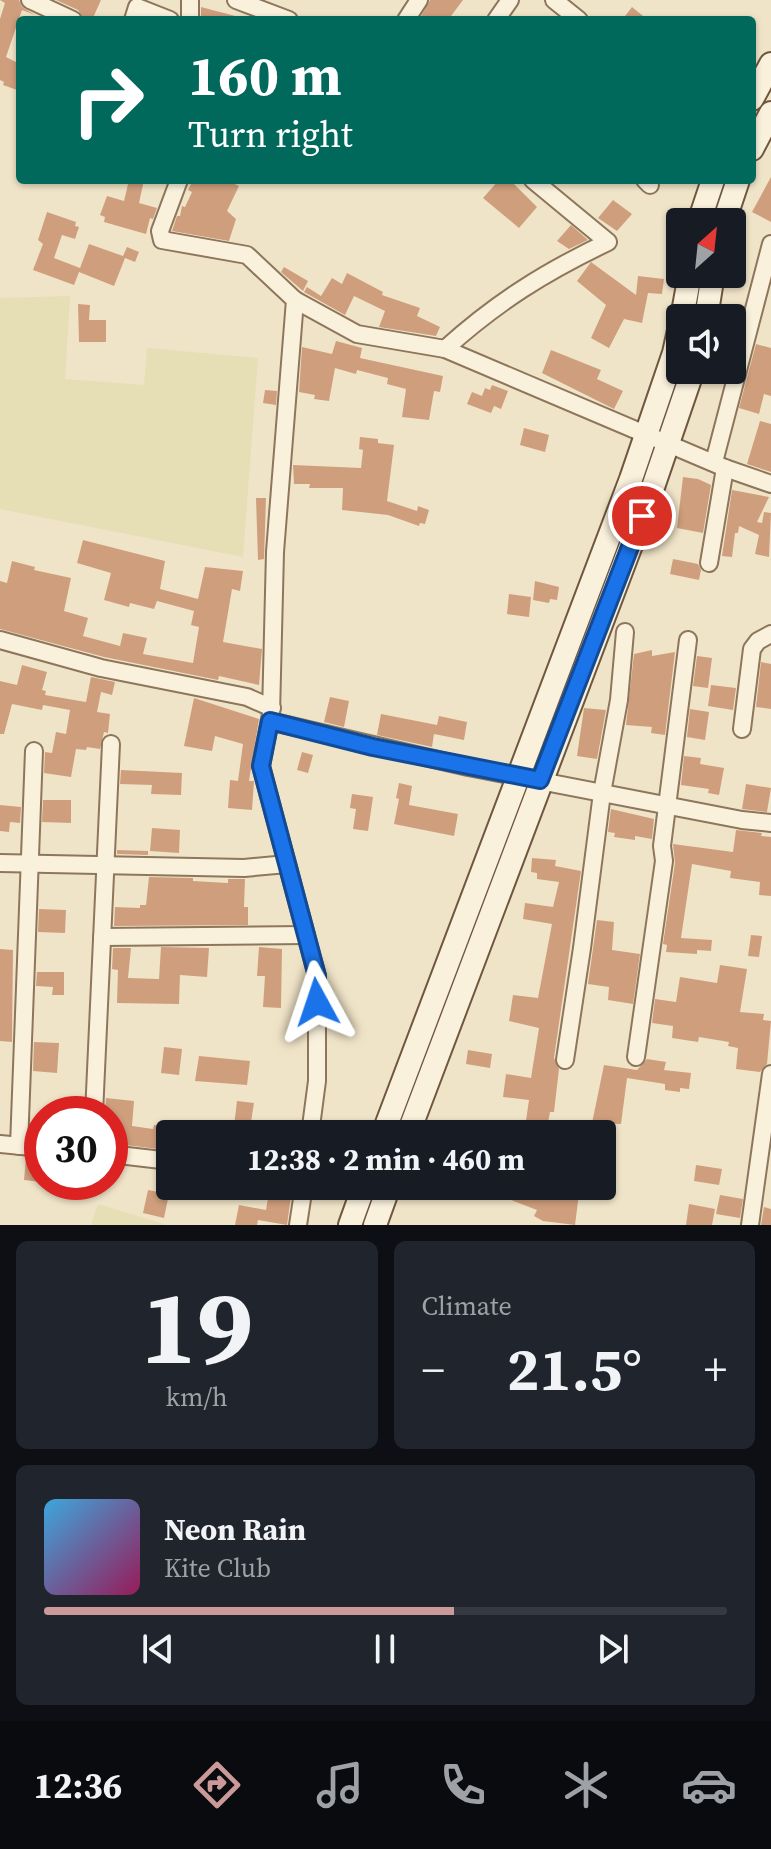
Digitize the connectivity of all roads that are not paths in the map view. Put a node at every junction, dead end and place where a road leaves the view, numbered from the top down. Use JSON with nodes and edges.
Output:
{"nodes":[{"id":1,"x":30,"y":0,"type":"edge"},
{"id":2,"x":236,"y":0,"type":"edge"},
{"id":3,"x":554,"y":0,"type":"edge"},
{"id":4,"x":577,"y":11,"type":"edge"},
{"id":5,"x":64,"y":16,"type":"edge"},
{"id":6,"x":134,"y":16,"type":"edge"},
{"id":7,"x":160,"y":16,"type":"edge"},
{"id":8,"x":278,"y":16,"type":"edge"},
{"id":9,"x":771,"y":64,"type":"edge"},
{"id":10,"x":756,"y":92,"type":"edge"},
{"id":11,"x":771,"y":113,"type":"edge"},
{"id":12,"x":756,"y":141,"type":"edge"},
{"id":13,"x":178,"y":184,"type":"edge"},
{"id":14,"x":538,"y":184,"type":"edge"},
{"id":15,"x":712,"y":184,"type":"edge"},
{"id":16,"x":737,"y":184,"type":"edge"},
{"id":17,"x":704,"y":208,"type":"edge"},
{"id":18,"x":729,"y":208,"type":"edge"},
{"id":19,"x":771,"y":244,"type":"edge"},
{"id":20,"x":295,"y":300,"type":"junction"},
{"id":21,"x":445,"y":349,"type":"junction"},
{"id":22,"x":666,"y":377,"type":"edge"},
{"id":23,"x":688,"y":384,"type":"edge"},
{"id":24,"x":647,"y":433,"type":"junction"},
{"id":25,"x":668,"y":443,"type":"junction"},
{"id":26,"x":719,"y":465,"type":"junction"},
{"id":27,"x":771,"y":484,"type":"edge"},
{"id":28,"x":709,"y":563,"type":"dead end"},
{"id":29,"x":625,"y":632,"type":"dead end"},
{"id":30,"x":771,"y":634,"type":"edge"},
{"id":31,"x":0,"y":640,"type":"edge"},
{"id":32,"x":688,"y":640,"type":"dead end"},
{"id":33,"x":271,"y":714,"type":"junction"},
{"id":34,"x":742,"y":729,"type":"dead end"},
{"id":35,"x":111,"y":744,"type":"dead end"},
{"id":36,"x":34,"y":751,"type":"dead end"},
{"id":37,"x":517,"y":776,"type":"junction"},
{"id":38,"x":540,"y":780,"type":"junction"},
{"id":39,"x":602,"y":793,"type":"junction"},
{"id":40,"x":667,"y":806,"type":"junction"},
{"id":41,"x":771,"y":823,"type":"edge"},
{"id":42,"x":0,"y":863,"type":"edge"},
{"id":43,"x":28,"y":864,"type":"junction"},
{"id":44,"x":287,"y":864,"type":"junction"},
{"id":45,"x":105,"y":865,"type":"junction"},
{"id":46,"x":306,"y":935,"type":"junction"},
{"id":47,"x":102,"y":937,"type":"junction"},
{"id":48,"x":636,"y":1057,"type":"dead end"},
{"id":49,"x":565,"y":1060,"type":"dead end"},
{"id":50,"x":771,"y":1074,"type":"edge"},
{"id":51,"x":95,"y":1096,"type":"edge"},
{"id":52,"x":312,"y":1120,"type":"edge"},
{"id":53,"x":388,"y":1120,"type":"edge"},
{"id":54,"x":413,"y":1120,"type":"edge"},
{"id":55,"x":0,"y":1144,"type":"edge"},
{"id":56,"x":19,"y":1146,"type":"junction"},
{"id":57,"x":24,"y":1146,"type":"edge"},
{"id":58,"x":128,"y":1156,"type":"edge"},
{"id":59,"x":156,"y":1159,"type":"edge"},
{"id":60,"x":302,"y":1200,"type":"edge"},
{"id":61,"x":359,"y":1200,"type":"edge"},
{"id":62,"x":384,"y":1200,"type":"edge"},
{"id":63,"x":298,"y":1225,"type":"edge"},
{"id":64,"x":350,"y":1225,"type":"edge"},
{"id":65,"x":375,"y":1225,"type":"edge"},
{"id":66,"x":750,"y":1225,"type":"edge"}],
"edges":[{"from":1,"to":5,"type":"street"},
{"from":2,"to":8,"type":"street"},
{"from":3,"to":4,"type":"street"},
{"from":6,"to":7,"type":"street"},
{"from":9,"to":10,"type":"main road"},
{"from":11,"to":12,"type":"main road"},
{"from":13,"to":20,"type":"street"},
{"from":14,"to":21,"type":"street"},
{"from":15,"to":17,"type":"main road"},
{"from":16,"to":18,"type":"main road"},
{"from":19,"to":26,"type":"street"},
{"from":20,"to":21,"type":"street"},
{"from":20,"to":33,"type":"street"},
{"from":21,"to":24,"type":"street"},
{"from":22,"to":24,"type":"main road"},
{"from":23,"to":25,"type":"main road"},
{"from":24,"to":25,"type":"street"},
{"from":24,"to":37,"type":"main road"},
{"from":25,"to":26,"type":"street"},
{"from":25,"to":38,"type":"main road"},
{"from":26,"to":27,"type":"street"},
{"from":26,"to":28,"type":"street"},
{"from":29,"to":39,"type":"street"},
{"from":30,"to":34,"type":"street"},
{"from":31,"to":33,"type":"street"},
{"from":32,"to":40,"type":"street"},
{"from":33,"to":37,"type":"street"},
{"from":33,"to":44,"type":"street"},
{"from":35,"to":45,"type":"street"},
{"from":36,"to":43,"type":"street"},
{"from":37,"to":38,"type":"street"},
{"from":37,"to":53,"type":"main road"},
{"from":38,"to":39,"type":"street"},
{"from":38,"to":54,"type":"main road"},
{"from":39,"to":40,"type":"street"},
{"from":39,"to":49,"type":"street"},
{"from":40,"to":41,"type":"street"},
{"from":40,"to":48,"type":"street"},
{"from":42,"to":43,"type":"street"},
{"from":43,"to":45,"type":"street"},
{"from":43,"to":56,"type":"street"},
{"from":44,"to":45,"type":"street"},
{"from":44,"to":46,"type":"street"},
{"from":45,"to":47,"type":"street"},
{"from":46,"to":47,"type":"street"},
{"from":46,"to":52,"type":"street"},
{"from":47,"to":51,"type":"street"},
{"from":50,"to":66,"type":"street"},
{"from":55,"to":56,"type":"street"},
{"from":56,"to":57,"type":"street"},
{"from":58,"to":59,"type":"street"},
{"from":60,"to":63,"type":"street"},
{"from":61,"to":64,"type":"main road"},
{"from":62,"to":65,"type":"main road"}]}
